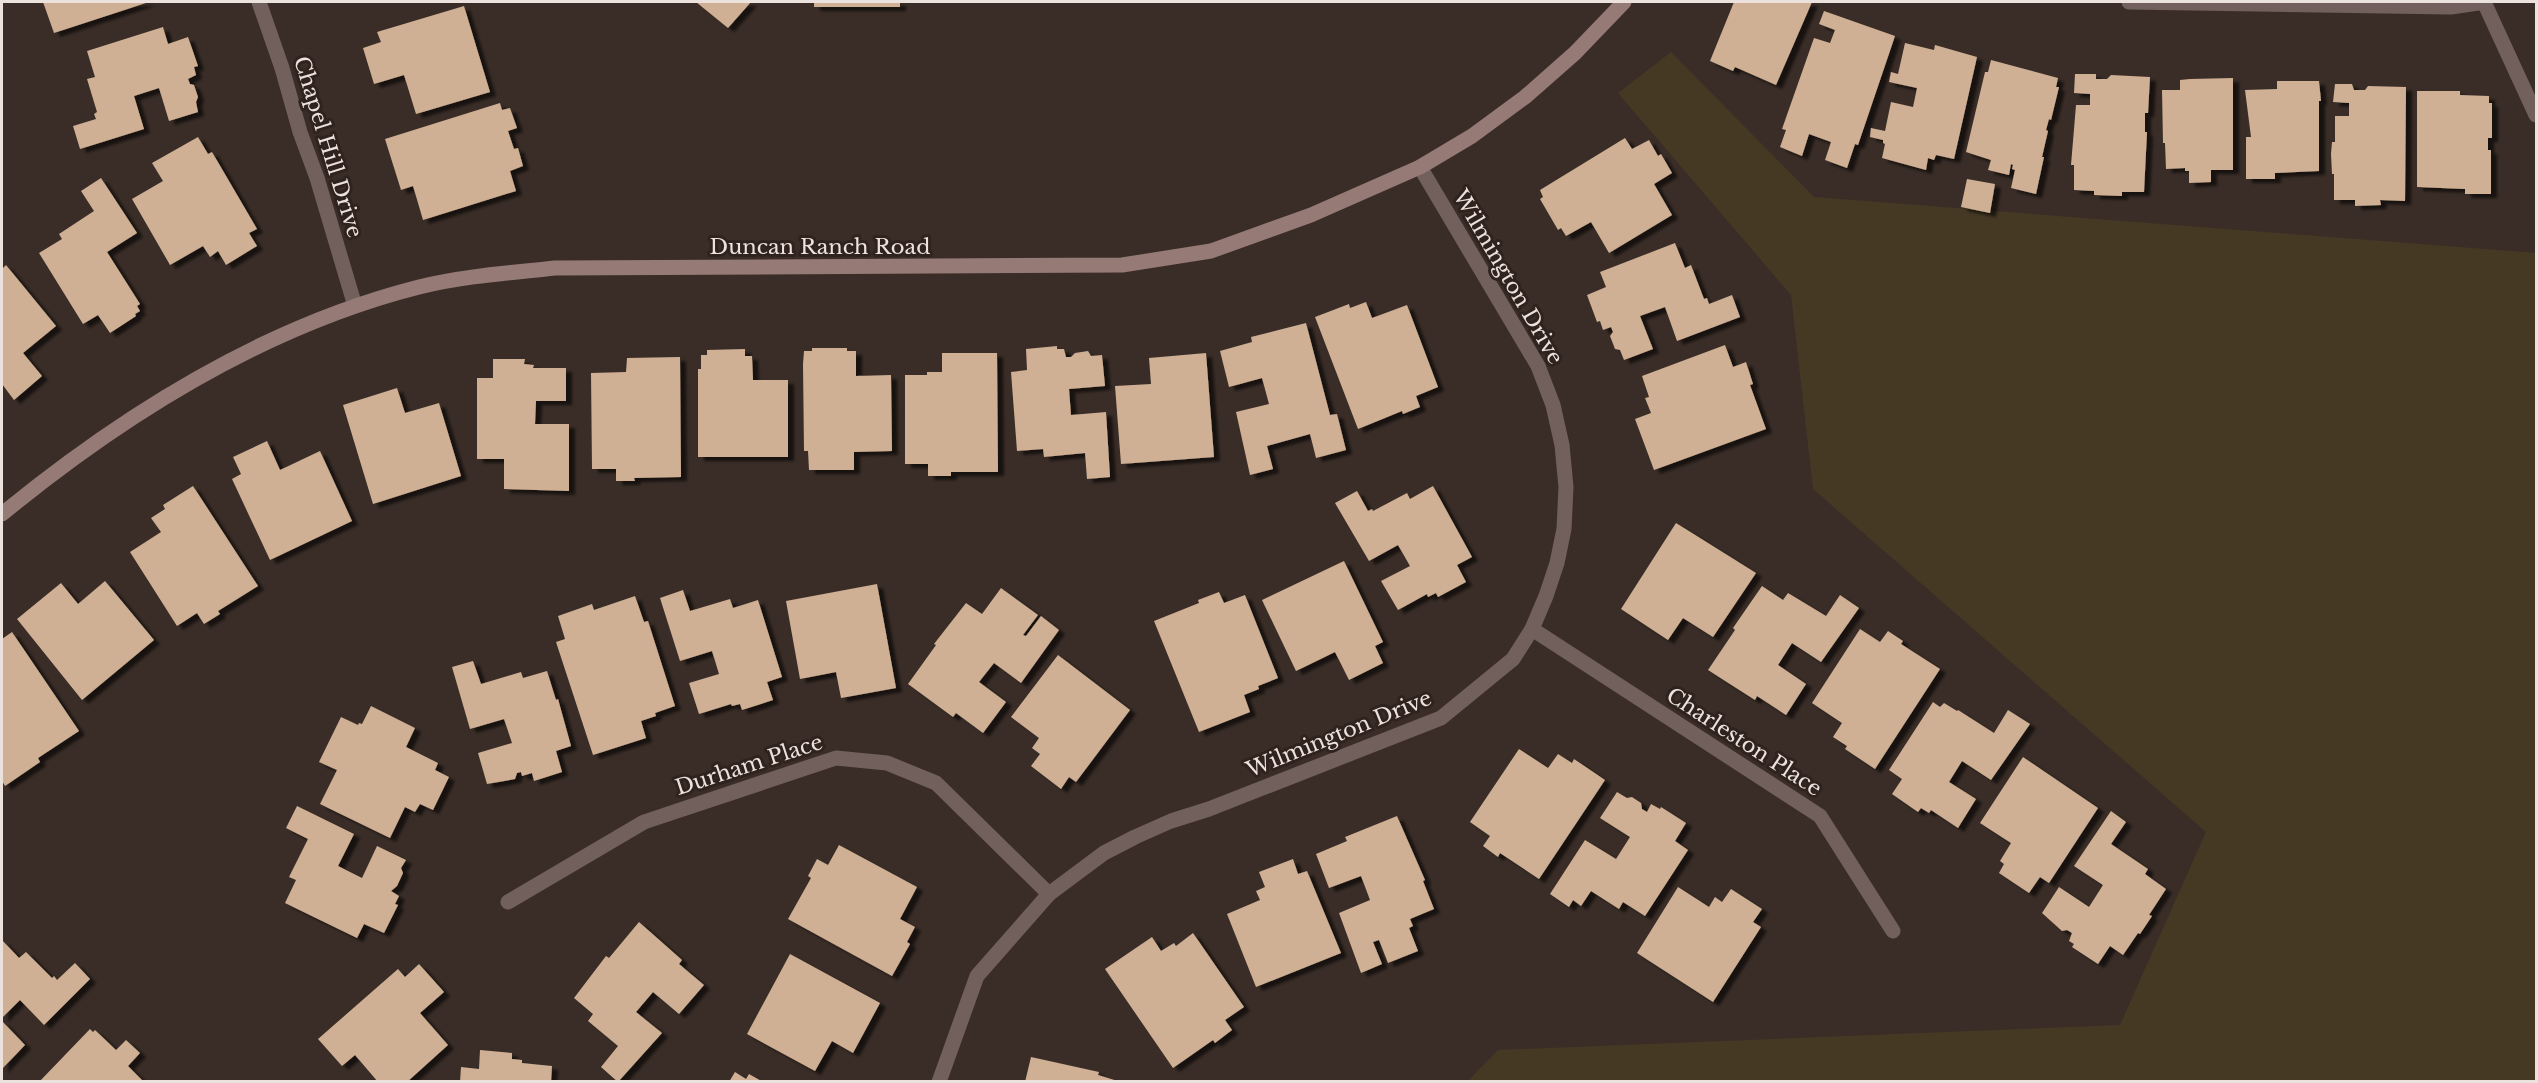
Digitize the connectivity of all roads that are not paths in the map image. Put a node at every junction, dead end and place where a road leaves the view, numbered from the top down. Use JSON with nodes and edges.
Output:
{"nodes":[{"id":1,"x":259,"y":2,"type":"edge"},
{"id":2,"x":1624,"y":2,"type":"edge"},
{"id":3,"x":2129,"y":2,"type":"edge"},
{"id":4,"x":2484,"y":2,"type":"edge"},
{"id":5,"x":2536,"y":115,"type":"edge"},
{"id":6,"x":1420,"y":167,"type":"junction"},
{"id":7,"x":355,"y":306,"type":"junction"},
{"id":8,"x":2,"y":513,"type":"edge"},
{"id":9,"x":1532,"y":629,"type":"junction"},
{"id":10,"x":1049,"y":894,"type":"junction"},
{"id":11,"x":508,"y":902,"type":"dead end"},
{"id":12,"x":1893,"y":931,"type":"dead end"},
{"id":13,"x":939,"y":1082,"type":"edge"}],
"edges":[{"from":1,"to":7,"type":"street","name":"Chapel Hill Drive"},
{"from":2,"to":6,"type":"street","name":"Duncan Ranch Road"},
{"from":3,"to":4,"type":"street"},
{"from":4,"to":5,"type":"street"},
{"from":6,"to":7,"type":"street","name":"Duncan Ranch Road"},
{"from":6,"to":9,"type":"street","name":"Wilmington Drive"},
{"from":7,"to":8,"type":"street","name":"Duncan Ranch Road"},
{"from":9,"to":10,"type":"street","name":"Wilmington Drive"},
{"from":9,"to":12,"type":"street","name":"Charleston Place"},
{"from":10,"to":11,"type":"street","name":"Durham Place"},
{"from":10,"to":13,"type":"street","name":"Wilmington Drive"}]}
